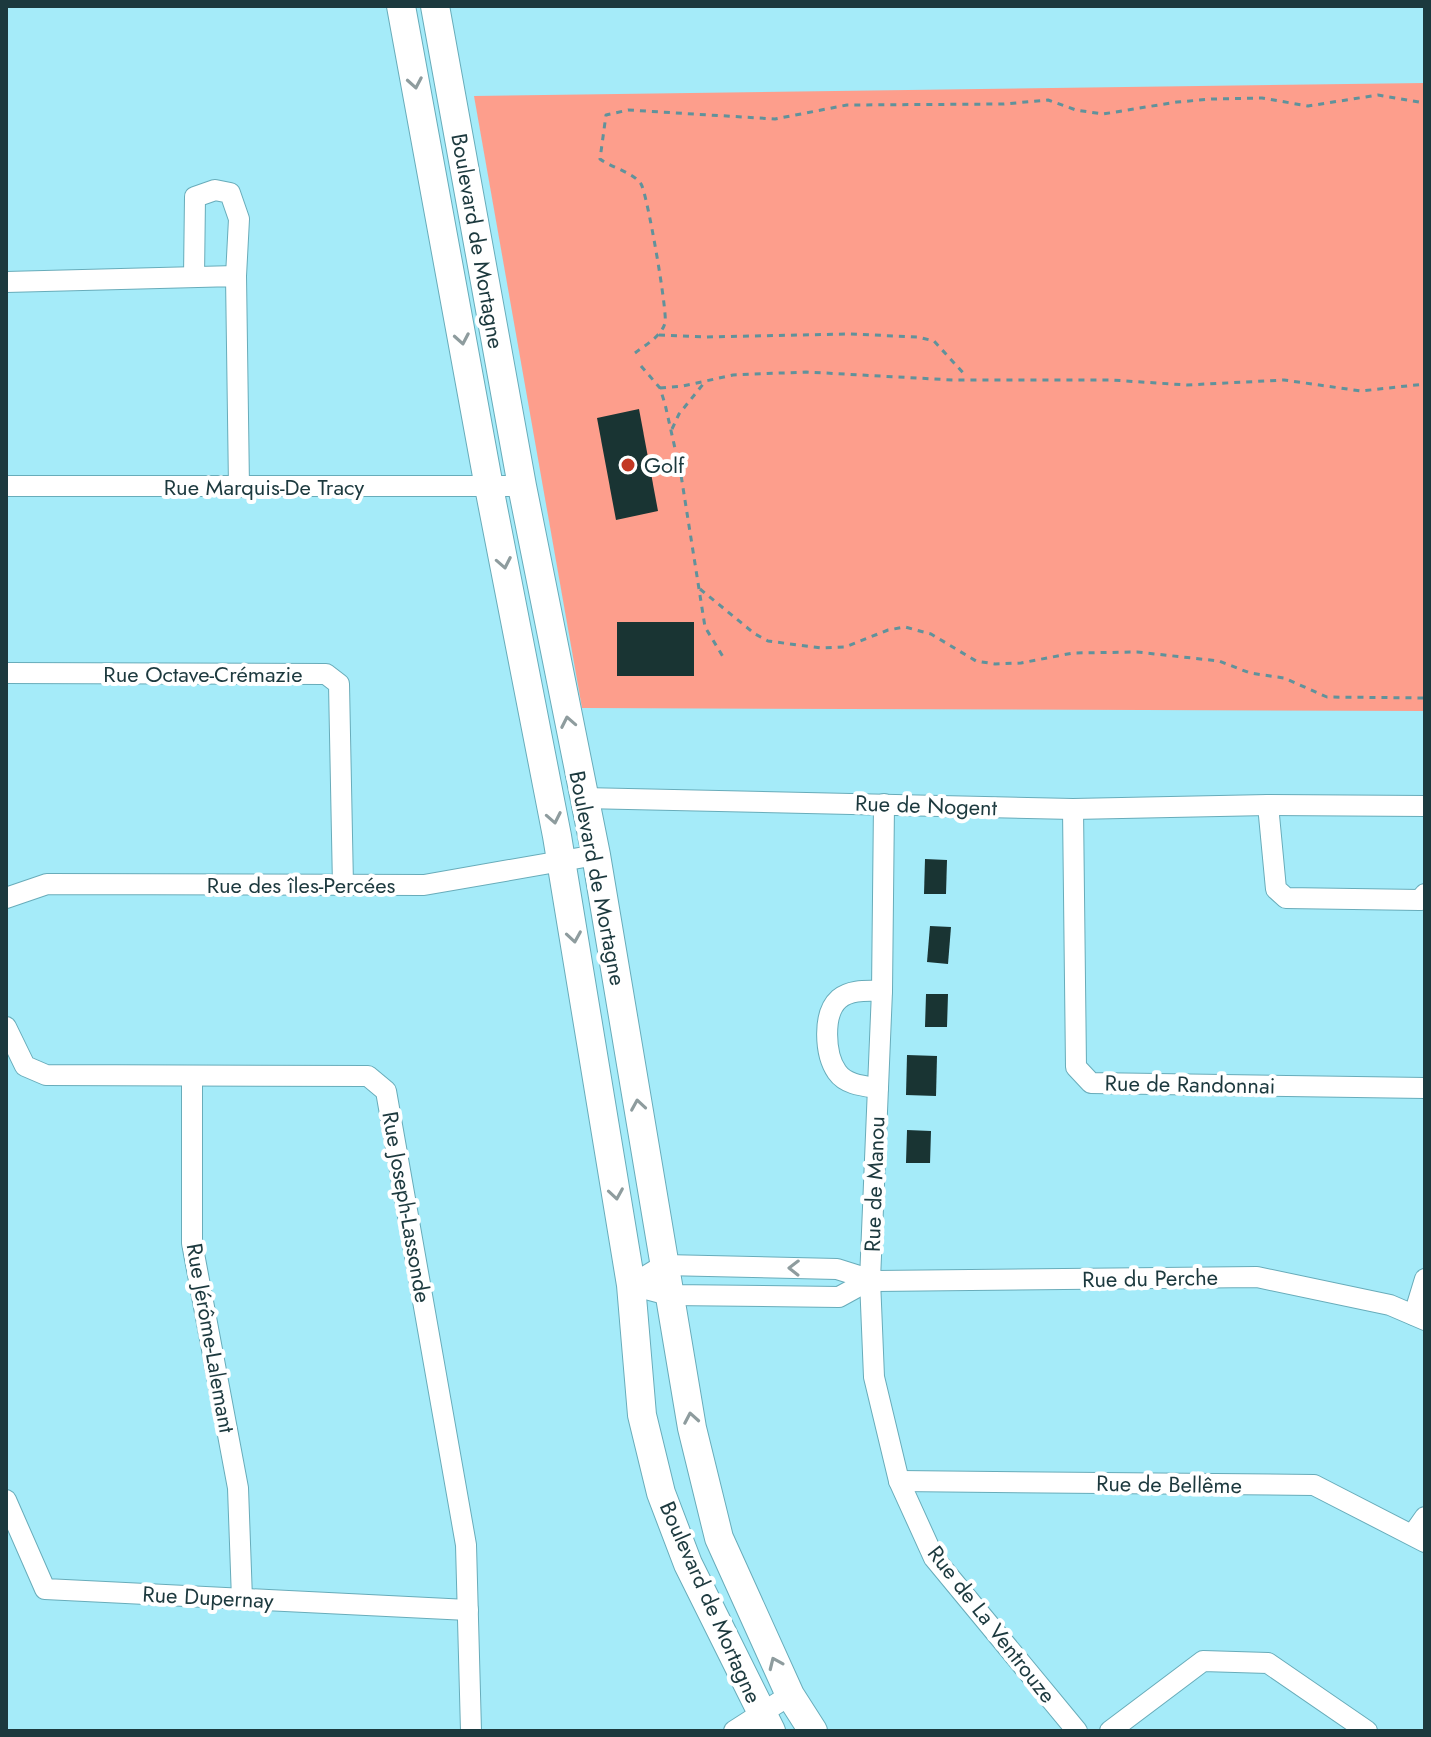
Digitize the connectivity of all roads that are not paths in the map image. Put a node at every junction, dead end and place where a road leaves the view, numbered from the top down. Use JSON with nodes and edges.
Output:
{"nodes":[{"id":1,"x":401,"y":6,"type":"edge"},
{"id":2,"x":435,"y":6,"type":"edge"},
{"id":3,"x":236,"y":276,"type":"junction"},
{"id":4,"x":194,"y":277,"type":"junction"},
{"id":5,"x":6,"y":282,"type":"edge"},
{"id":6,"x":6,"y":486,"type":"edge"},
{"id":7,"x":522,"y":486,"type":"junction"},
{"id":8,"x":239,"y":487,"type":"junction"},
{"id":9,"x":489,"y":487,"type":"junction"},
{"id":10,"x":6,"y":673,"type":"edge"},
{"id":11,"x":583,"y":798,"type":"junction"},
{"id":12,"x":884,"y":804,"type":"junction"},
{"id":13,"x":1268,"y":805,"type":"junction"},
{"id":14,"x":1425,"y":806,"type":"edge"},
{"id":15,"x":1073,"y":809,"type":"junction"},
{"id":16,"x":596,"y":855,"type":"junction"},
{"id":17,"x":561,"y":860,"type":"junction"},
{"id":18,"x":343,"y":886,"type":"junction"},
{"id":19,"x":1425,"y":894,"type":"edge"},
{"id":20,"x":6,"y":898,"type":"edge"},
{"id":21,"x":882,"y":991,"type":"junction"},
{"id":22,"x":6,"y":1027,"type":"edge"},
{"id":23,"x":192,"y":1077,"type":"junction"},
{"id":24,"x":878,"y":1088,"type":"junction"},
{"id":25,"x":1425,"y":1088,"type":"edge"},
{"id":26,"x":664,"y":1265,"type":"junction"},
{"id":27,"x":1425,"y":1279,"type":"edge"},
{"id":28,"x":870,"y":1280,"type":"junction"},
{"id":29,"x":631,"y":1285,"type":"junction"},
{"id":30,"x":669,"y":1295,"type":"junction"},
{"id":31,"x":1420,"y":1318,"type":"edge"},
{"id":32,"x":899,"y":1481,"type":"junction"},
{"id":33,"x":6,"y":1500,"type":"edge"},
{"id":34,"x":1421,"y":1531,"type":"edge"},
{"id":35,"x":242,"y":1599,"type":"junction"},
{"id":36,"x":468,"y":1610,"type":"junction"},
{"id":37,"x":790,"y":1695,"type":"junction"},
{"id":38,"x":766,"y":1722,"type":"edge"},
{"id":39,"x":471,"y":1731,"type":"edge"},
{"id":40,"x":734,"y":1731,"type":"edge"},
{"id":41,"x":813,"y":1731,"type":"edge"},
{"id":42,"x":1077,"y":1731,"type":"edge"},
{"id":43,"x":1110,"y":1731,"type":"edge"},
{"id":44,"x":1367,"y":1731,"type":"edge"}],
"edges":[{"from":1,"to":9,"type":"main road","name":"Boulevard de Mortagne","one_way":true},
{"from":2,"to":7,"type":"main road","name":"Boulevard de Mortagne"},
{"from":3,"to":4,"type":"street"},
{"from":3,"to":4,"type":"street"},
{"from":3,"to":8,"type":"street"},
{"from":4,"to":5,"type":"street"},
{"from":6,"to":8,"type":"street","name":"Rue Marquis-De Tracy"},
{"from":7,"to":9,"type":"street","name":"Rue Marquis-De Tracy"},
{"from":11,"to":7,"type":"main road","name":"Boulevard de Mortagne","one_way":true},
{"from":8,"to":9,"type":"street","name":"Rue Marquis-De Tracy"},
{"from":9,"to":17,"type":"main road","name":"Boulevard de Mortagne","one_way":true},
{"from":10,"to":18,"type":"street","name":"Rue Octave-Crémazie"},
{"from":11,"to":12,"type":"street","name":"Rue de Nogent"},
{"from":11,"to":16,"type":"main road","name":"Boulevard de Mortagne"},
{"from":12,"to":15,"type":"street","name":"Rue de Nogent"},
{"from":12,"to":21,"type":"street","name":"Rue de Manou"},
{"from":13,"to":14,"type":"street","name":"Rue de Nogent"},
{"from":13,"to":15,"type":"street","name":"Rue de Nogent"},
{"from":13,"to":19,"type":"street"},
{"from":15,"to":25,"type":"street","name":"Rue de Randonnai"},
{"from":16,"to":17,"type":"street","name":"Rue des îles-Percées"},
{"from":26,"to":16,"type":"main road","name":"Boulevard de Mortagne","one_way":true},
{"from":17,"to":18,"type":"street","name":"Rue des îles-Percées"},
{"from":17,"to":29,"type":"main road","name":"Boulevard de Mortagne","one_way":true},
{"from":18,"to":20,"type":"street","name":"Rue des îles-Percées"},
{"from":21,"to":24,"type":"street","name":"Rue de Manou"},
{"from":21,"to":24,"type":"street","name":"Rue de Manou"},
{"from":22,"to":23,"type":"street","name":"Rue Joseph-Lassonde"},
{"from":23,"to":35,"type":"street","name":"Rue Jérôme-Lalemant"},
{"from":23,"to":36,"type":"street","name":"Rue Joseph-Lassonde"},
{"from":24,"to":28,"type":"street","name":"Rue de Manou"},
{"from":28,"to":26,"type":"street","name":"Rue du Perche","one_way":true},
{"from":26,"to":29,"type":"street"},
{"from":26,"to":30,"type":"main road","name":"Boulevard de Mortagne"},
{"from":27,"to":31,"type":"street"},
{"from":28,"to":30,"type":"street","name":"Rue du Perche"},
{"from":28,"to":31,"type":"street","name":"Rue du Perche"},
{"from":28,"to":32,"type":"street","name":"Rue de La Ventrouze"},
{"from":29,"to":30,"type":"street","name":"Rue du Perche"},
{"from":29,"to":38,"type":"main road","name":"Boulevard de Mortagne"},
{"from":37,"to":30,"type":"main road","name":"Boulevard de Mortagne","one_way":true},
{"from":32,"to":34,"type":"street","name":"Rue de Bellême"},
{"from":32,"to":42,"type":"street","name":"Rue de La Ventrouze"},
{"from":33,"to":35,"type":"street","name":"Rue Dupernay"},
{"from":35,"to":36,"type":"street","name":"Rue Dupernay"},
{"from":36,"to":39,"type":"street","name":"Rue Joseph-Lassonde"},
{"from":37,"to":38,"type":"street"},
{"from":37,"to":41,"type":"main road","name":"Boulevard de Mortagne"},
{"from":38,"to":40,"type":"street"},
{"from":43,"to":44,"type":"street"}]}
